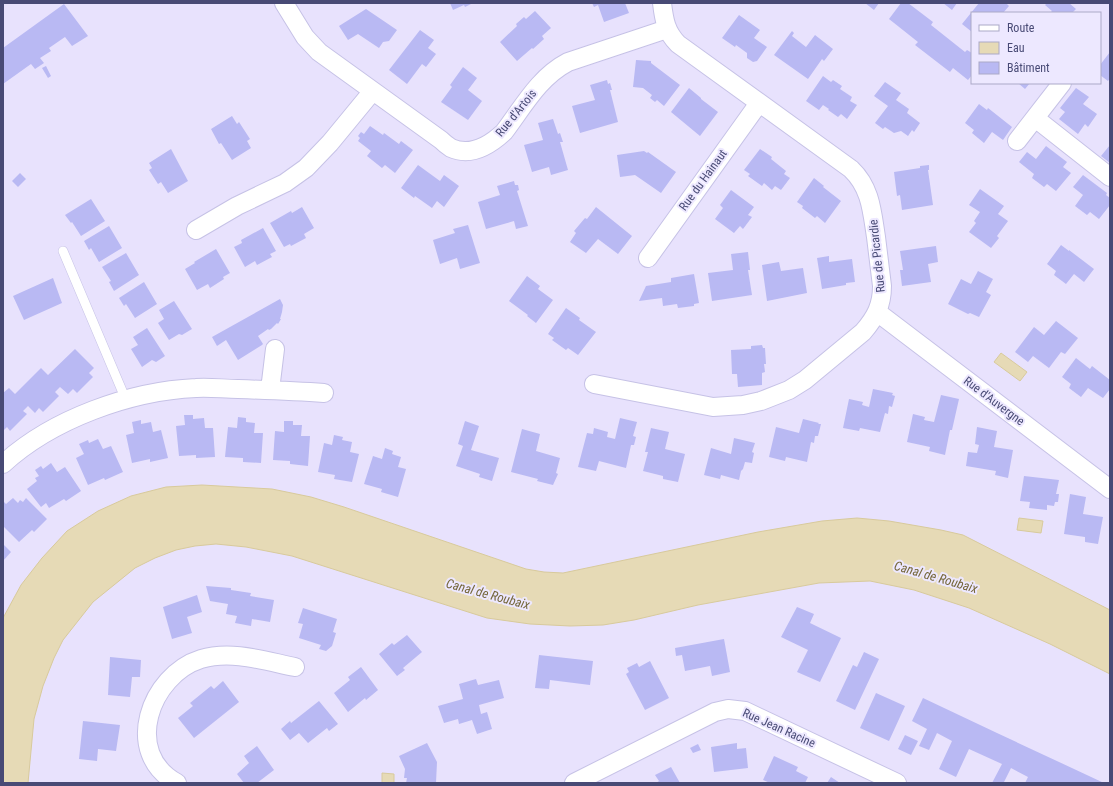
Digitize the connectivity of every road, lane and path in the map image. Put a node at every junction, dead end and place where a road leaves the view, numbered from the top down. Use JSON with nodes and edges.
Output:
{"nodes":[{"id":1,"x":284,"y":3,"type":"edge"},
{"id":2,"x":662,"y":3,"type":"edge"},
{"id":3,"x":667,"y":29,"type":"junction"},
{"id":4,"x":1061,"y":84,"type":"edge"},
{"id":5,"x":372,"y":92,"type":"junction"},
{"id":6,"x":759,"y":103,"type":"junction"},
{"id":7,"x":1035,"y":118,"type":"junction"},
{"id":8,"x":1017,"y":141,"type":"dead end"},
{"id":9,"x":1110,"y":177,"type":"edge"},
{"id":10,"x":196,"y":230,"type":"dead end"},
{"id":11,"x":63,"y":251,"type":"dead end"},
{"id":12,"x":648,"y":258,"type":"dead end"},
{"id":13,"x":877,"y":312,"type":"junction"},
{"id":14,"x":276,"y":349,"type":"dead end"},
{"id":15,"x":594,"y":384,"type":"dead end"},
{"id":16,"x":270,"y":390,"type":"junction"},
{"id":17,"x":324,"y":393,"type":"dead end"},
{"id":18,"x":126,"y":400,"type":"junction"},
{"id":19,"x":3,"y":464,"type":"edge"},
{"id":20,"x":1110,"y":489,"type":"edge"},
{"id":21,"x":295,"y":667,"type":"dead end"},
{"id":22,"x":177,"y":783,"type":"edge"},
{"id":23,"x":574,"y":783,"type":"edge"},
{"id":24,"x":897,"y":783,"type":"edge"}],
"edges":[{"from":1,"to":5,"type":"street","name":"Rue d'Artois"},
{"from":2,"to":3,"type":"street","name":"Rue de Picardie"},
{"from":3,"to":5,"type":"street","name":"Rue d'Artois"},
{"from":3,"to":6,"type":"street","name":"Rue de Picardie"},
{"from":4,"to":7,"type":"street"},
{"from":5,"to":10,"type":"street"},
{"from":6,"to":12,"type":"street","name":"Rue du Hainaut"},
{"from":6,"to":13,"type":"street","name":"Rue de Picardie"},
{"from":7,"to":8,"type":"street"},
{"from":7,"to":9,"type":"street"},
{"from":11,"to":18,"type":"lane"},
{"from":13,"to":15,"type":"street","name":"Rue de Picardie"},
{"from":13,"to":20,"type":"street","name":"Rue d'Auvergne"},
{"from":14,"to":16,"type":"street"},
{"from":16,"to":17,"type":"street"},
{"from":16,"to":18,"type":"street"},
{"from":18,"to":19,"type":"street"},
{"from":21,"to":22,"type":"street"},
{"from":23,"to":24,"type":"street","name":"Rue Jean Racine"}]}
